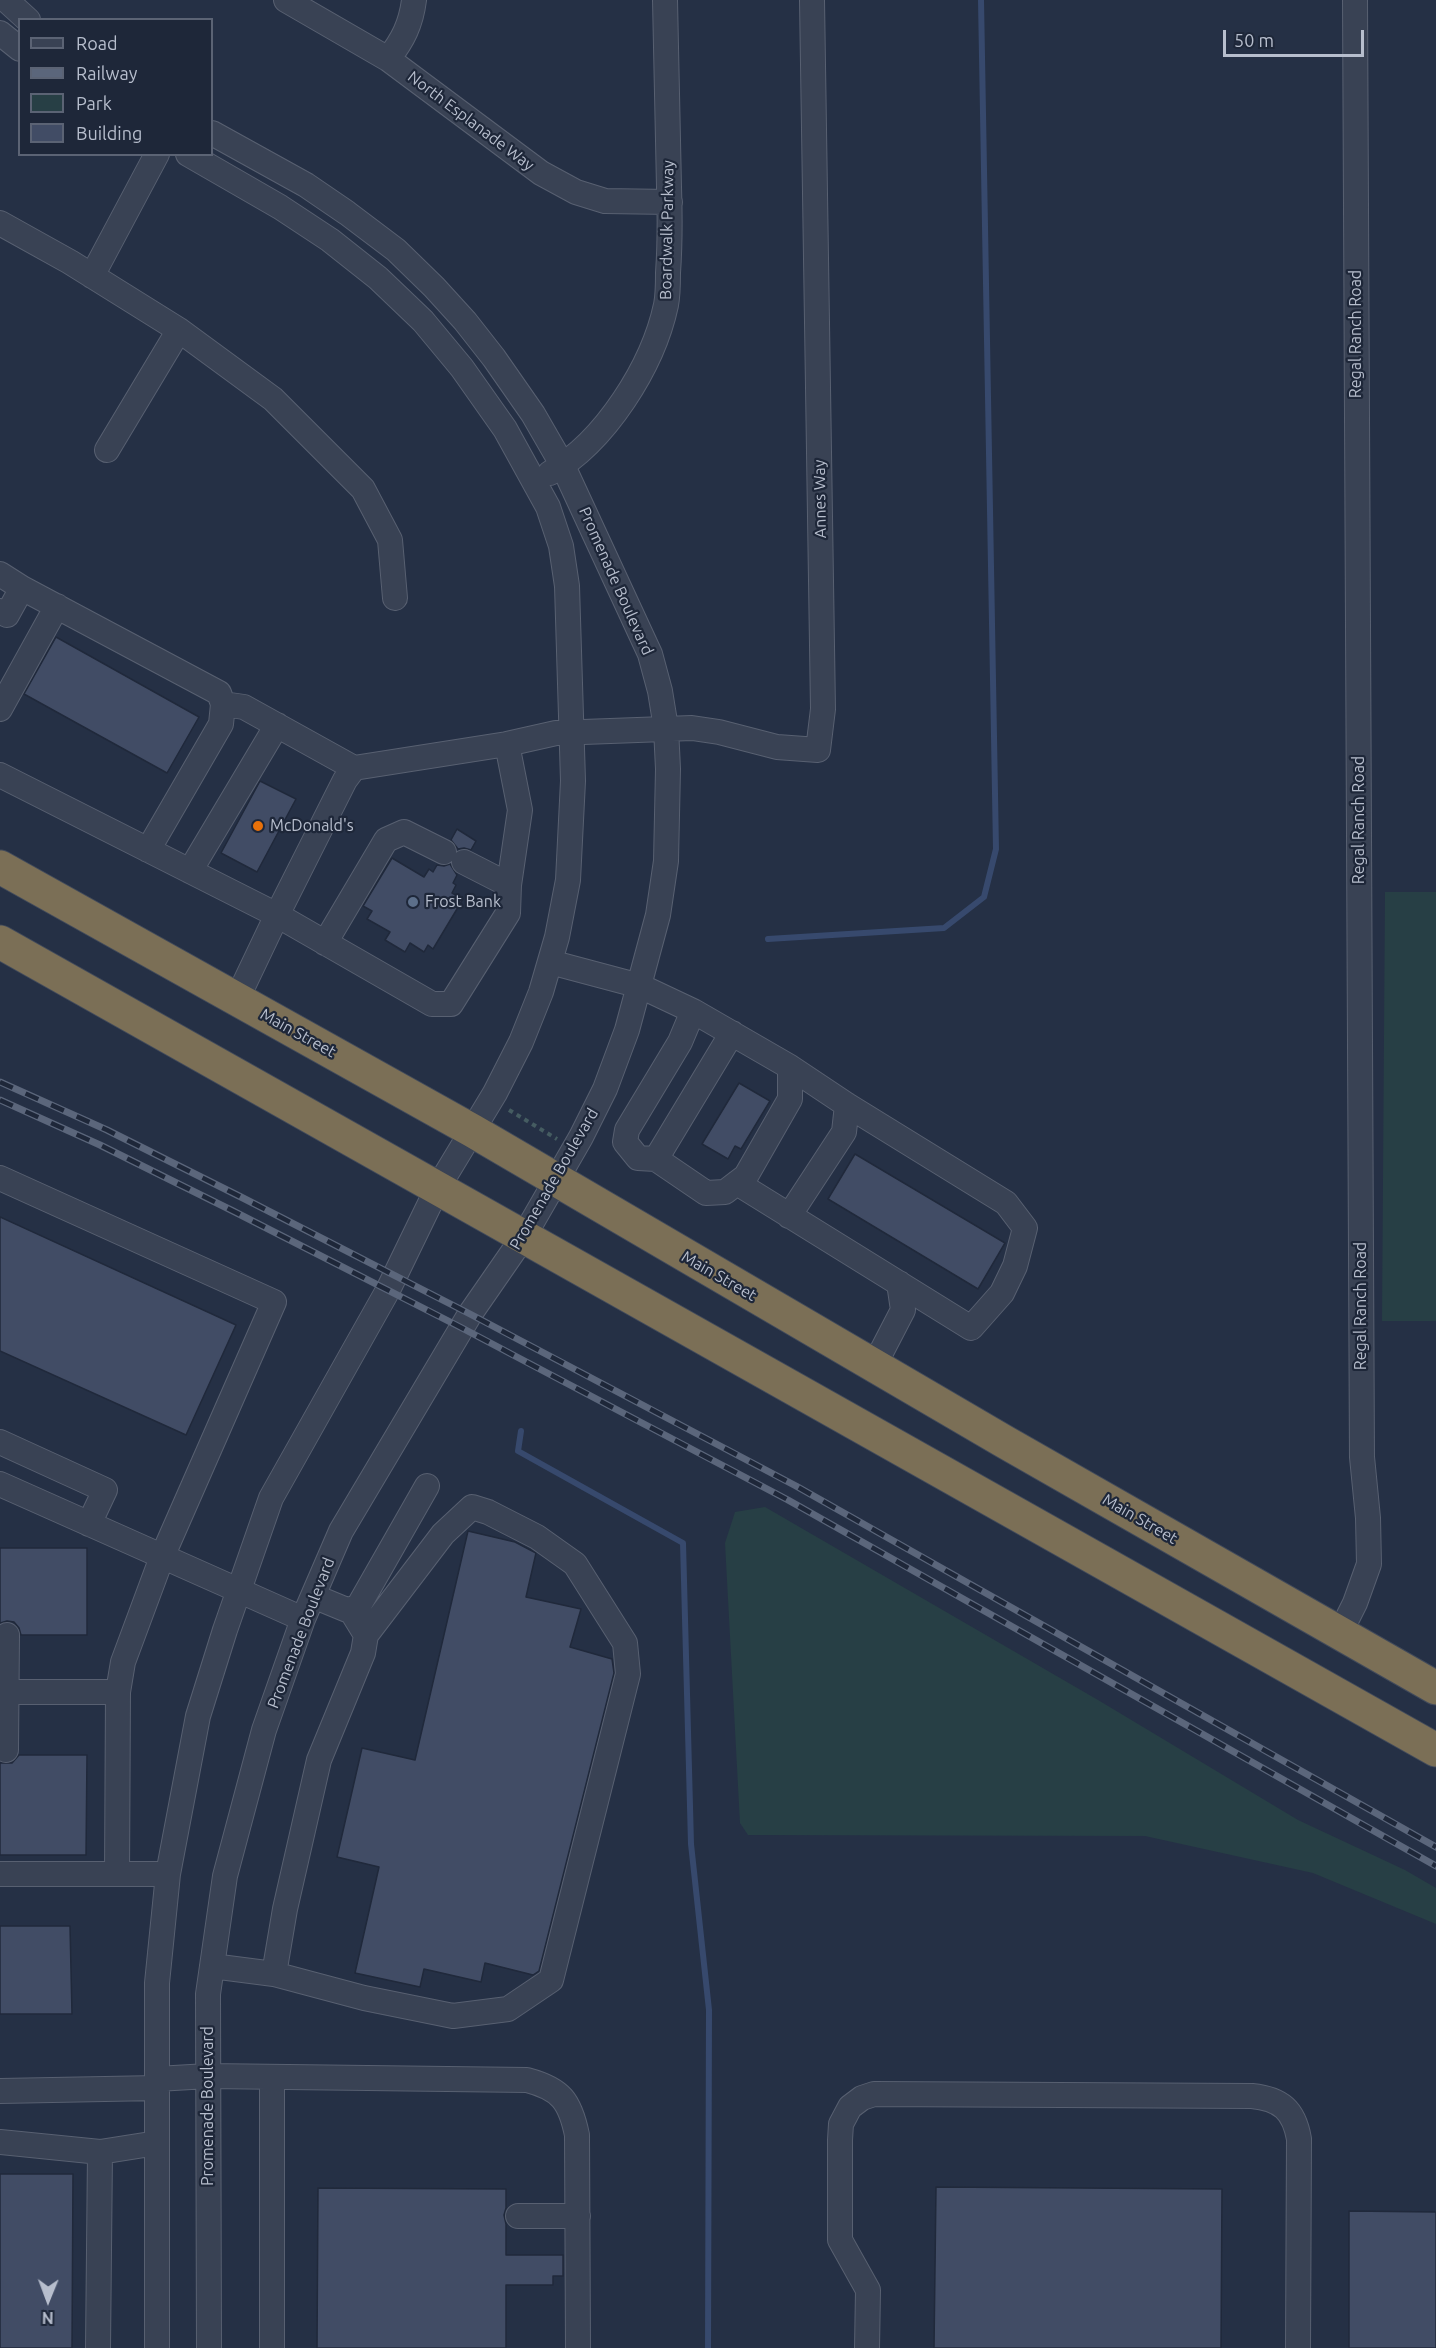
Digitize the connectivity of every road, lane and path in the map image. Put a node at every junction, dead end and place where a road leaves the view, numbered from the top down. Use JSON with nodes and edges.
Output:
{"nodes":[{"id":1,"x":6,"y":0,"type":"edge"},
{"id":2,"x":286,"y":0,"type":"edge"},
{"id":3,"x":414,"y":0,"type":"edge"},
{"id":4,"x":665,"y":0,"type":"edge"},
{"id":5,"x":812,"y":0,"type":"edge"},
{"id":6,"x":1355,"y":0,"type":"edge"},
{"id":7,"x":26,"y":18,"type":"edge"},
{"id":8,"x":0,"y":33,"type":"edge"},
{"id":9,"x":18,"y":48,"type":"edge"},
{"id":10,"x":388,"y":59,"type":"junction"},
{"id":11,"x":213,"y":133,"type":"edge"},
{"id":12,"x":155,"y":156,"type":"edge"},
{"id":13,"x":191,"y":156,"type":"edge"},
{"id":14,"x":670,"y":202,"type":"junction"},
{"id":15,"x":0,"y":223,"type":"edge"},
{"id":16,"x":92,"y":276,"type":"junction"},
{"id":17,"x":179,"y":330,"type":"junction"},
{"id":18,"x":107,"y":450,"type":"dead end"},
{"id":19,"x":563,"y":465,"type":"junction"},
{"id":20,"x":535,"y":482,"type":"junction"},
{"id":21,"x":0,"y":574,"type":"edge"},
{"id":22,"x":22,"y":588,"type":"junction"},
{"id":23,"x":395,"y":598,"type":"dead end"},
{"id":24,"x":57,"y":606,"type":"junction"},
{"id":25,"x":2,"y":618,"type":"edge"},
{"id":26,"x":223,"y":704,"type":"junction"},
{"id":27,"x":0,"y":709,"type":"edge"},
{"id":28,"x":277,"y":725,"type":"junction"},
{"id":29,"x":666,"y":728,"type":"junction"},
{"id":30,"x":573,"y":732,"type":"junction"},
{"id":31,"x":507,"y":744,"type":"junction"},
{"id":32,"x":354,"y":768,"type":"junction"},
{"id":33,"x":0,"y":775,"type":"edge"},
{"id":34,"x":148,"y":850,"type":"junction"},
{"id":35,"x":0,"y":867,"type":"edge"},
{"id":36,"x":190,"y":871,"type":"junction"},
{"id":37,"x":509,"y":885,"type":"junction"},
{"id":38,"x":277,"y":915,"type":"junction"},
{"id":39,"x":0,"y":942,"type":"edge"},
{"id":40,"x":325,"y":943,"type":"junction"},
{"id":41,"x":550,"y":962,"type":"junction"},
{"id":42,"x":640,"y":986,"type":"junction"},
{"id":43,"x":237,"y":999,"type":"junction"},
{"id":44,"x":693,"y":1011,"type":"junction"},
{"id":45,"x":732,"y":1033,"type":"junction"},
{"id":46,"x":790,"y":1067,"type":"junction"},
{"id":47,"x":847,"y":1106,"type":"junction"},
{"id":48,"x":505,"y":1108,"type":"dead end"},
{"id":49,"x":473,"y":1131,"type":"junction"},
{"id":50,"x":560,"y":1141,"type":"dead end"},
{"id":51,"x":656,"y":1159,"type":"junction"},
{"id":52,"x":0,"y":1178,"type":"edge"},
{"id":53,"x":556,"y":1181,"type":"junction"},
{"id":54,"x":737,"y":1183,"type":"junction"},
{"id":55,"x":437,"y":1189,"type":"junction"},
{"id":56,"x":789,"y":1216,"type":"junction"},
{"id":57,"x":524,"y":1236,"type":"junction"},
{"id":58,"x":899,"y":1283,"type":"junction"},
{"id":59,"x":874,"y":1366,"type":"junction"},
{"id":60,"x":0,"y":1442,"type":"edge"},
{"id":61,"x":0,"y":1484,"type":"edge"},
{"id":62,"x":427,"y":1486,"type":"dead end"},
{"id":63,"x":89,"y":1524,"type":"junction"},
{"id":64,"x":162,"y":1557,"type":"junction"},
{"id":65,"x":238,"y":1591,"type":"junction"},
{"id":66,"x":313,"y":1596,"type":"junction"},
{"id":67,"x":350,"y":1609,"type":"junction"},
{"id":68,"x":303,"y":1619,"type":"junction"},
{"id":69,"x":1340,"y":1633,"type":"junction"},
{"id":70,"x":7,"y":1635,"type":"dead end"},
{"id":71,"x":366,"y":1635,"type":"junction"},
{"id":72,"x":1436,"y":1688,"type":"edge"},
{"id":73,"x":7,"y":1692,"type":"junction"},
{"id":74,"x":118,"y":1692,"type":"junction"},
{"id":75,"x":6,"y":1750,"type":"dead end"},
{"id":76,"x":1436,"y":1750,"type":"edge"},
{"id":77,"x":0,"y":1874,"type":"edge"},
{"id":78,"x":117,"y":1874,"type":"junction"},
{"id":79,"x":168,"y":1874,"type":"junction"},
{"id":80,"x":212,"y":1966,"type":"junction"},
{"id":81,"x":274,"y":1974,"type":"junction"},
{"id":82,"x":208,"y":2076,"type":"junction"},
{"id":83,"x":272,"y":2077,"type":"junction"},
{"id":84,"x":157,"y":2083,"type":"junction"},
{"id":85,"x":0,"y":2091,"type":"edge"},
{"id":86,"x":0,"y":2142,"type":"edge"},
{"id":87,"x":157,"y":2143,"type":"junction"},
{"id":88,"x":100,"y":2152,"type":"junction"},
{"id":89,"x":518,"y":2216,"type":"dead end"},
{"id":90,"x":578,"y":2216,"type":"junction"},
{"id":91,"x":98,"y":2348,"type":"edge"},
{"id":92,"x":157,"y":2348,"type":"edge"},
{"id":93,"x":209,"y":2348,"type":"edge"},
{"id":94,"x":272,"y":2348,"type":"edge"},
{"id":95,"x":578,"y":2348,"type":"edge"},
{"id":96,"x":867,"y":2348,"type":"edge"},
{"id":97,"x":1298,"y":2348,"type":"edge"}],
"edges":[{"from":1,"to":7,"type":"street"},
{"from":2,"to":10,"type":"street","name":"North Esplanade Way"},
{"from":3,"to":10,"type":"street"},
{"from":4,"to":14,"type":"street","name":"Boardwalk Parkway"},
{"from":5,"to":29,"type":"street","name":"Annes Way"},
{"from":6,"to":69,"type":"street","name":"Regal Ranch Road"},
{"from":8,"to":9,"type":"street"},
{"from":10,"to":14,"type":"street","name":"North Esplanade Way"},
{"from":11,"to":19,"type":"street","name":"Promenade Boulevard"},
{"from":12,"to":16,"type":"street"},
{"from":13,"to":20,"type":"street","name":"Promenade Boulevard"},
{"from":14,"to":19,"type":"street","name":"Boardwalk Parkway"},
{"from":15,"to":16,"type":"street"},
{"from":16,"to":17,"type":"street"},
{"from":17,"to":18,"type":"street"},
{"from":17,"to":23,"type":"street"},
{"from":19,"to":20,"type":"street","name":"Boardwalk Parkway"},
{"from":19,"to":29,"type":"street","name":"Promenade Boulevard"},
{"from":20,"to":30,"type":"street","name":"Promenade Boulevard"},
{"from":21,"to":22,"type":"street"},
{"from":22,"to":24,"type":"street"},
{"from":22,"to":25,"type":"street"},
{"from":24,"to":26,"type":"street"},
{"from":24,"to":27,"type":"street"},
{"from":26,"to":28,"type":"street"},
{"from":26,"to":34,"type":"street"},
{"from":28,"to":32,"type":"street"},
{"from":28,"to":36,"type":"street"},
{"from":29,"to":30,"type":"street","name":"Annes Way"},
{"from":29,"to":42,"type":"street","name":"Promenade Boulevard"},
{"from":30,"to":31,"type":"street","name":"Annes Way"},
{"from":30,"to":41,"type":"street","name":"Promenade Boulevard"},
{"from":31,"to":32,"type":"street","name":"Annes Way"},
{"from":31,"to":37,"type":"street"},
{"from":32,"to":38,"type":"street"},
{"from":33,"to":34,"type":"street"},
{"from":34,"to":36,"type":"street"},
{"from":35,"to":43,"type":"highway","name":"Main Street"},
{"from":36,"to":38,"type":"street"},
{"from":37,"to":40,"type":"street"},
{"from":37,"to":40,"type":"street"},
{"from":38,"to":40,"type":"street"},
{"from":38,"to":43,"type":"street"},
{"from":39,"to":55,"type":"highway"},
{"from":41,"to":42,"type":"street"},
{"from":41,"to":49,"type":"street","name":"Promenade Boulevard"},
{"from":42,"to":44,"type":"street"},
{"from":42,"to":53,"type":"street","name":"Promenade Boulevard"},
{"from":43,"to":49,"type":"highway","name":"Main Street"},
{"from":44,"to":45,"type":"street"},
{"from":44,"to":51,"type":"street"},
{"from":45,"to":46,"type":"street"},
{"from":45,"to":51,"type":"street"},
{"from":46,"to":47,"type":"street"},
{"from":46,"to":54,"type":"street"},
{"from":47,"to":56,"type":"street"},
{"from":47,"to":58,"type":"street"},
{"from":48,"to":50,"type":"path"},
{"from":49,"to":53,"type":"highway","name":"Main Street"},
{"from":49,"to":55,"type":"street","name":"Promenade Boulevard"},
{"from":51,"to":54,"type":"street"},
{"from":52,"to":64,"type":"street"},
{"from":53,"to":57,"type":"street","name":"Promenade Boulevard"},
{"from":53,"to":59,"type":"highway","name":"Main Street"},
{"from":54,"to":56,"type":"street"},
{"from":55,"to":57,"type":"highway"},
{"from":55,"to":65,"type":"street","name":"Promenade Boulevard"},
{"from":56,"to":58,"type":"street"},
{"from":57,"to":66,"type":"street","name":"Promenade Boulevard"},
{"from":57,"to":76,"type":"highway"},
{"from":58,"to":59,"type":"street"},
{"from":59,"to":69,"type":"highway","name":"Main Street"},
{"from":60,"to":63,"type":"street"},
{"from":61,"to":63,"type":"street"},
{"from":62,"to":67,"type":"street"},
{"from":63,"to":64,"type":"street"},
{"from":64,"to":65,"type":"street"},
{"from":64,"to":74,"type":"street"},
{"from":65,"to":68,"type":"street"},
{"from":65,"to":79,"type":"street","name":"Promenade Boulevard"},
{"from":66,"to":67,"type":"street"},
{"from":66,"to":68,"type":"street","name":"Promenade Boulevard"},
{"from":67,"to":71,"type":"street"},
{"from":68,"to":80,"type":"street","name":"Promenade Boulevard"},
{"from":69,"to":72,"type":"highway","name":"Main Street"},
{"from":70,"to":73,"type":"street"},
{"from":71,"to":81,"type":"street"},
{"from":71,"to":81,"type":"street"},
{"from":73,"to":74,"type":"street"},
{"from":73,"to":75,"type":"street"},
{"from":74,"to":78,"type":"street"},
{"from":77,"to":78,"type":"street"},
{"from":78,"to":79,"type":"street"},
{"from":79,"to":84,"type":"street","name":"Promenade Boulevard"},
{"from":80,"to":81,"type":"street"},
{"from":80,"to":82,"type":"street","name":"Promenade Boulevard"},
{"from":82,"to":83,"type":"street"},
{"from":82,"to":84,"type":"street"},
{"from":82,"to":93,"type":"street","name":"Promenade Boulevard"},
{"from":83,"to":90,"type":"street"},
{"from":83,"to":94,"type":"street"},
{"from":84,"to":85,"type":"street"},
{"from":84,"to":87,"type":"street","name":"Promenade Boulevard"},
{"from":86,"to":88,"type":"street"},
{"from":87,"to":88,"type":"street"},
{"from":87,"to":92,"type":"street","name":"Promenade Boulevard"},
{"from":88,"to":91,"type":"street"},
{"from":89,"to":90,"type":"street"},
{"from":90,"to":95,"type":"street"},
{"from":96,"to":97,"type":"street"}]}
